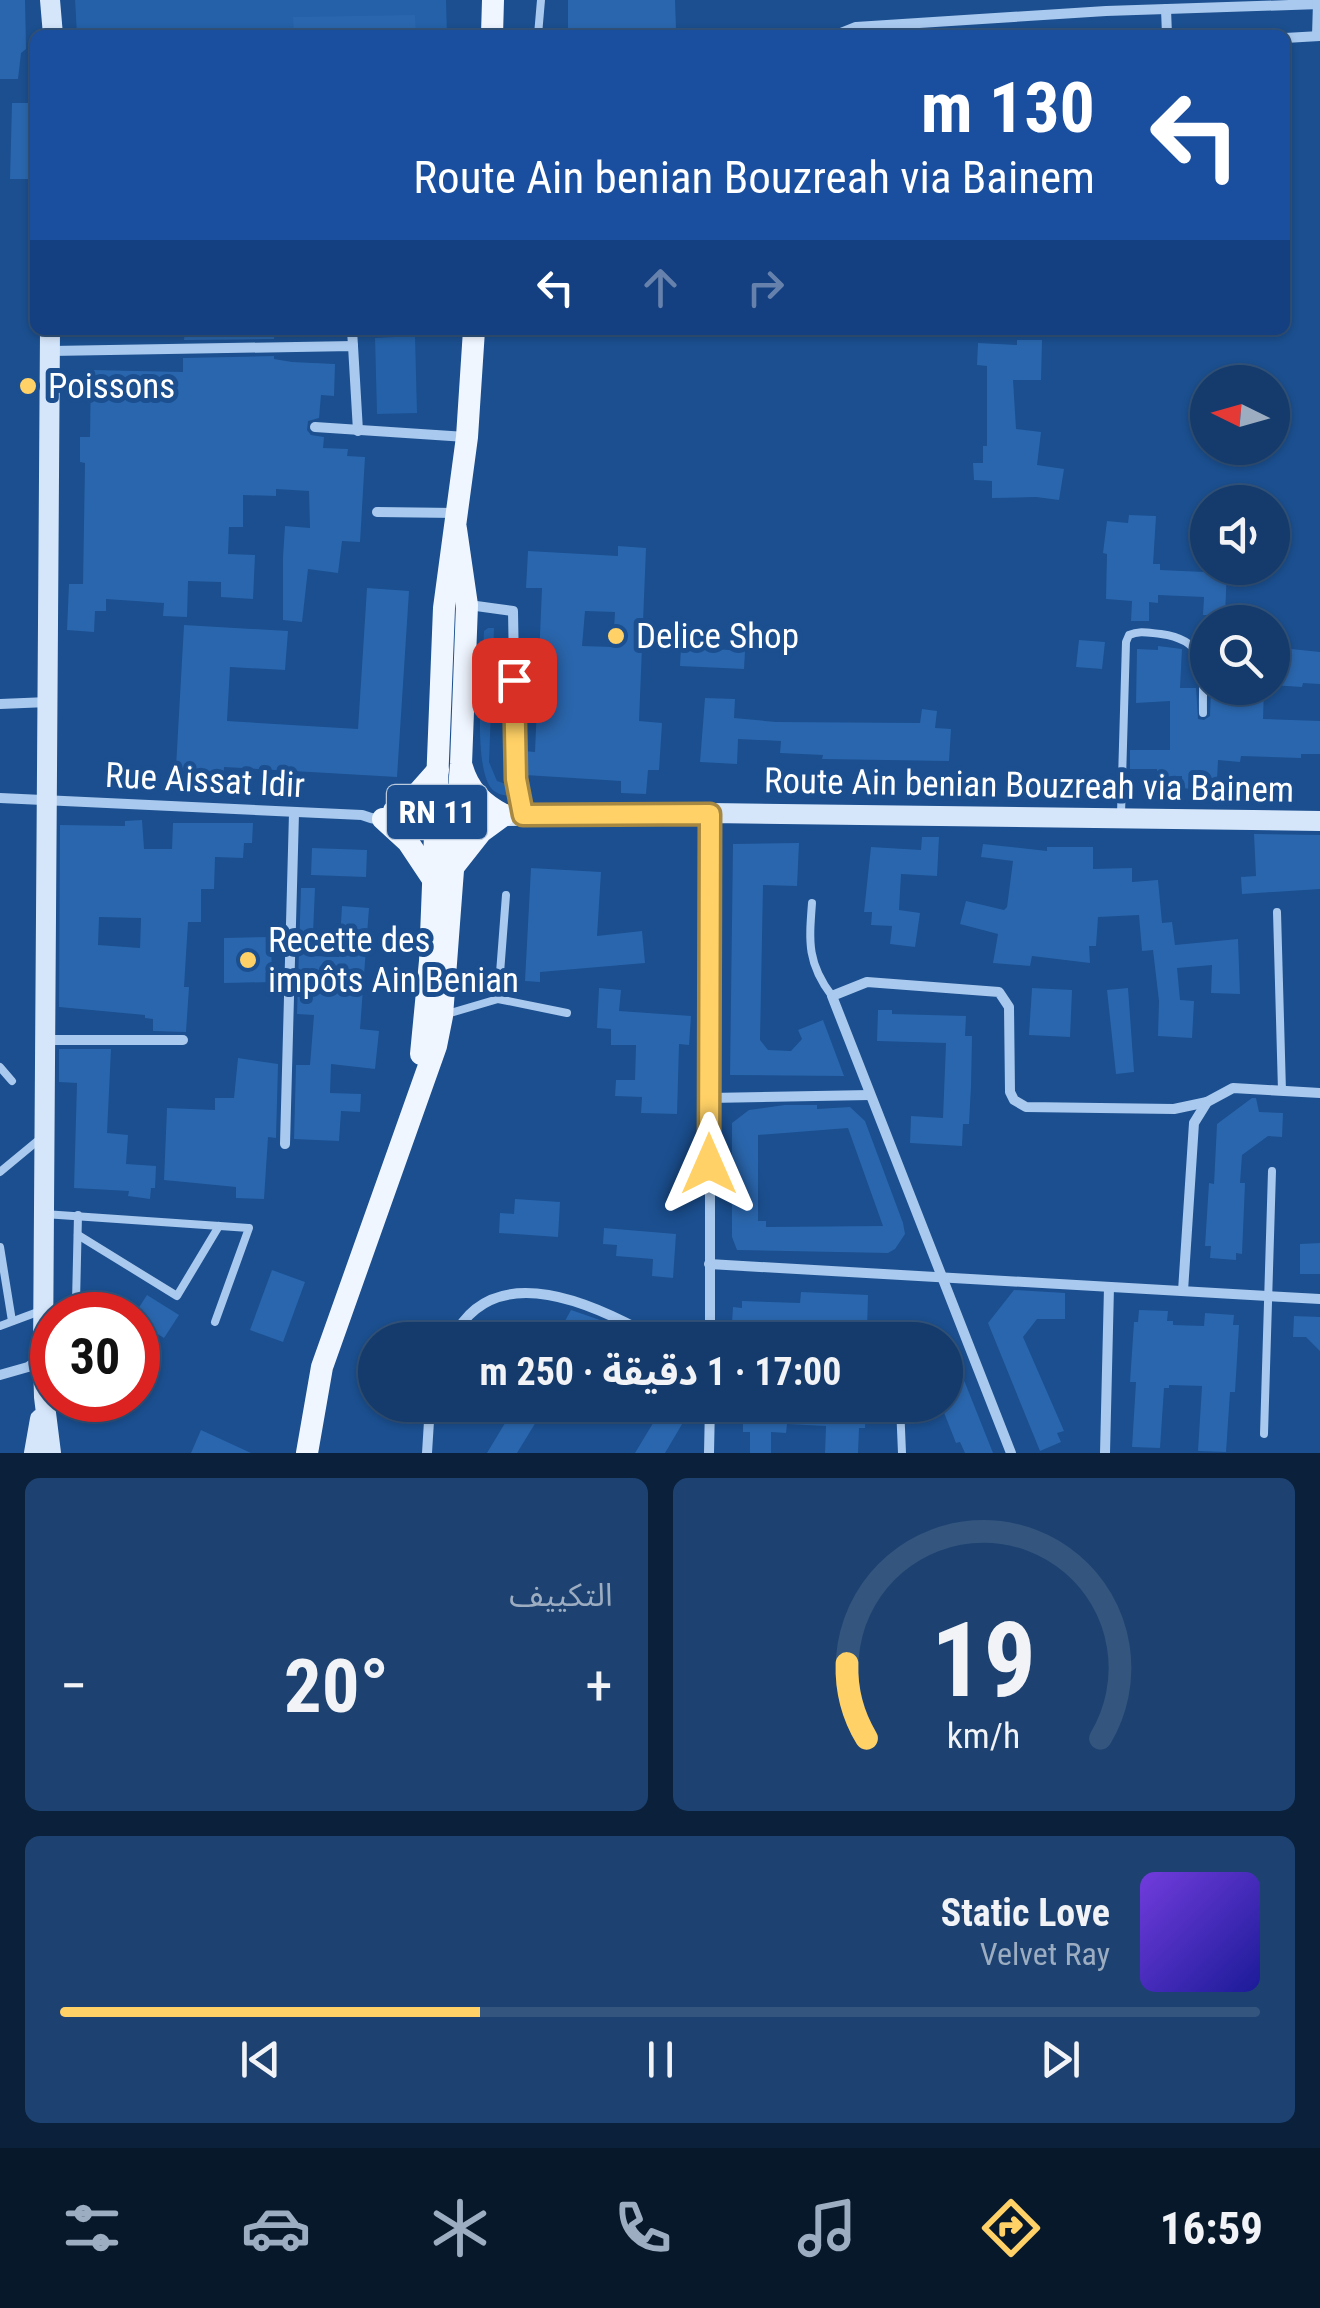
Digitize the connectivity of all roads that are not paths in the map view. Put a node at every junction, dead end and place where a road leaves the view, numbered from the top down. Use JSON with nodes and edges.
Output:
{"nodes":[{"id":1,"x":50,"y":0,"type":"edge"},
{"id":2,"x":493,"y":0,"type":"edge"},
{"id":3,"x":541,"y":0,"type":"edge"},
{"id":4,"x":1318,"y":3,"type":"edge"},
{"id":5,"x":1106,"y":5,"type":"edge"},
{"id":6,"x":1166,"y":9,"type":"junction"},
{"id":7,"x":53,"y":30,"type":"edge"},
{"id":8,"x":492,"y":30,"type":"edge"},
{"id":9,"x":538,"y":30,"type":"edge"},
{"id":10,"x":848,"y":30,"type":"edge"},
{"id":11,"x":1168,"y":30,"type":"edge"},
{"id":12,"x":1319,"y":36,"type":"edge"},
{"id":13,"x":1290,"y":38,"type":"edge"},
{"id":14,"x":352,"y":335,"type":"edge"},
{"id":15,"x":474,"y":335,"type":"edge"},
{"id":16,"x":50,"y":341,"type":"edge"},
{"id":17,"x":353,"y":346,"type":"junction"},
{"id":18,"x":314,"y":427,"type":"dead end"},
{"id":19,"x":358,"y":431,"type":"junction"},
{"id":20,"x":467,"y":437,"type":"junction"},
{"id":21,"x":377,"y":512,"type":"dead end"},
{"id":22,"x":457,"y":521,"type":"junction"},
{"id":23,"x":467,"y":605,"type":"junction"},
{"id":24,"x":48,"y":702,"type":"junction"},
{"id":25,"x":0,"y":704,"type":"edge"},
{"id":26,"x":1203,"y":713,"type":"dead end"},
{"id":27,"x":450,"y":767,"type":"junction"},
{"id":28,"x":0,"y":798,"type":"edge"},
{"id":29,"x":46,"y":798,"type":"junction"},
{"id":30,"x":294,"y":814,"type":"junction"},
{"id":31,"x":710,"y":814,"type":"junction"},
{"id":32,"x":380,"y":815,"type":"junction"},
{"id":33,"x":514,"y":815,"type":"junction"},
{"id":34,"x":447,"y":816,"type":"junction"},
{"id":35,"x":1120,"y":819,"type":"junction"},
{"id":36,"x":1320,"y":821,"type":"edge"},
{"id":37,"x":454,"y":866,"type":"junction"},
{"id":38,"x":434,"y":881,"type":"junction"},
{"id":39,"x":506,"y":895,"type":"dead end"},
{"id":40,"x":812,"y":903,"type":"dead end"},
{"id":41,"x":1276,"y":912,"type":"dead end"},
{"id":42,"x":832,"y":996,"type":"junction"},
{"id":43,"x":498,"y":1000,"type":"junction"},
{"id":44,"x":568,"y":1012,"type":"dead end"},
{"id":45,"x":442,"y":1016,"type":"junction"},
{"id":46,"x":45,"y":1040,"type":"junction"},
{"id":47,"x":183,"y":1040,"type":"dead end"},
{"id":48,"x":0,"y":1067,"type":"edge"},
{"id":49,"x":12,"y":1081,"type":"dead end"},
{"id":50,"x":1282,"y":1091,"type":"junction"},
{"id":51,"x":1320,"y":1093,"type":"edge"},
{"id":52,"x":417,"y":1095,"type":"junction"},
{"id":53,"x":870,"y":1095,"type":"junction"},
{"id":54,"x":709,"y":1098,"type":"junction"},
{"id":55,"x":1207,"y":1102,"type":"junction"},
{"id":56,"x":44,"y":1135,"type":"junction"},
{"id":57,"x":285,"y":1144,"type":"dead end"},
{"id":58,"x":1272,"y":1171,"type":"dead end"},
{"id":59,"x":0,"y":1172,"type":"edge"},
{"id":60,"x":44,"y":1214,"type":"junction"},
{"id":61,"x":78,"y":1215,"type":"junction"},
{"id":62,"x":219,"y":1226,"type":"junction"},
{"id":63,"x":78,"y":1235,"type":"junction"},
{"id":64,"x":0,"y":1247,"type":"edge"},
{"id":65,"x":708,"y":1264,"type":"junction"},
{"id":66,"x":940,"y":1277,"type":"junction"},
{"id":67,"x":1109,"y":1287,"type":"junction"},
{"id":68,"x":1183,"y":1291,"type":"junction"},
{"id":69,"x":44,"y":1292,"type":"edge"},
{"id":70,"x":76,"y":1292,"type":"edge"},
{"id":71,"x":1268,"y":1296,"type":"junction"},
{"id":72,"x":1320,"y":1299,"type":"edge"},
{"id":73,"x":30,"y":1314,"type":"edge"},
{"id":74,"x":12,"y":1321,"type":"junction"},
{"id":75,"x":215,"y":1322,"type":"dead end"},
{"id":76,"x":461,"y":1322,"type":"edge"},
{"id":77,"x":628,"y":1322,"type":"edge"},
{"id":78,"x":710,"y":1322,"type":"edge"},
{"id":79,"x":0,"y":1326,"type":"edge"},
{"id":80,"x":30,"y":1366,"type":"edge"},
{"id":81,"x":0,"y":1375,"type":"edge"},
{"id":82,"x":40,"y":1422,"type":"edge"},
{"id":83,"x":47,"y":1422,"type":"edge"},
{"id":84,"x":429,"y":1422,"type":"edge"},
{"id":85,"x":710,"y":1422,"type":"edge"},
{"id":86,"x":901,"y":1422,"type":"edge"},
{"id":87,"x":1264,"y":1434,"type":"dead end"},
{"id":88,"x":34,"y":1453,"type":"edge"},
{"id":89,"x":51,"y":1453,"type":"edge"},
{"id":90,"x":307,"y":1453,"type":"edge"},
{"id":91,"x":427,"y":1453,"type":"edge"},
{"id":92,"x":710,"y":1453,"type":"edge"},
{"id":93,"x":902,"y":1453,"type":"edge"},
{"id":94,"x":1011,"y":1453,"type":"edge"},
{"id":95,"x":1104,"y":1453,"type":"edge"}],
"edges":[{"from":1,"to":7,"type":"street"},
{"from":2,"to":8,"type":"main road"},
{"from":3,"to":9,"type":"lane"},
{"from":4,"to":6,"type":"street"},
{"from":4,"to":12,"type":"street"},
{"from":5,"to":6,"type":"street"},
{"from":5,"to":10,"type":"street"},
{"from":6,"to":11,"type":"street"},
{"from":12,"to":13,"type":"street"},
{"from":14,"to":17,"type":"street"},
{"from":15,"to":20,"type":"main road","number":"RN 11"},
{"from":16,"to":17,"type":"street"},
{"from":16,"to":24,"type":"street"},
{"from":17,"to":19,"type":"street"},
{"from":18,"to":19,"type":"street"},
{"from":19,"to":20,"type":"street"},
{"from":20,"to":22,"type":"main road","number":"RN 11"},
{"from":21,"to":22,"type":"street"},
{"from":22,"to":23,"type":"main road","number":"RN 11"},
{"from":22,"to":27,"type":"main road","number":"RN 11"},
{"from":23,"to":27,"type":"main road","number":"RN 11"},
{"from":23,"to":33,"type":"street"},
{"from":24,"to":25,"type":"street"},
{"from":24,"to":29,"type":"street"},
{"from":26,"to":35,"type":"lane"},
{"from":27,"to":32,"type":"main road"},
{"from":27,"to":33,"type":"main road"},
{"from":27,"to":34,"type":"main road","number":"RN 11"},
{"from":28,"to":29,"type":"street","name":"Rue Aissat Idir"},
{"from":29,"to":30,"type":"street","name":"Rue Aissat Idir"},
{"from":29,"to":46,"type":"street"},
{"from":30,"to":32,"type":"street","name":"Rue Aissat Idir"},
{"from":30,"to":57,"type":"street"},
{"from":31,"to":33,"type":"street","name":"Route Ain benian Bouzreah via Bainem"},
{"from":31,"to":35,"type":"street","name":"Route Ain benian Bouzreah via Bainem"},
{"from":31,"to":54,"type":"street"},
{"from":32,"to":34,"type":"street","name":"Rue Aissat Idir"},
{"from":32,"to":38,"type":"main road"},
{"from":33,"to":34,"type":"street","name":"Route Ain benian Bouzreah via Bainem"},
{"from":33,"to":37,"type":"main road"},
{"from":34,"to":37,"type":"main road","number":"RN 11"},
{"from":34,"to":38,"type":"main road","number":"RN 11"},
{"from":35,"to":36,"type":"street","name":"Route Ain benian Bouzreah via Bainem"},
{"from":37,"to":45,"type":"main road","number":"RN 11"},
{"from":38,"to":52,"type":"main road","number":"RN 11"},
{"from":39,"to":43,"type":"lane"},
{"from":40,"to":42,"type":"lane"},
{"from":41,"to":50,"type":"lane"},
{"from":42,"to":53,"type":"street"},
{"from":42,"to":55,"type":"street"},
{"from":43,"to":44,"type":"lane"},
{"from":43,"to":45,"type":"lane"},
{"from":45,"to":52,"type":"main road","number":"RN 11"},
{"from":46,"to":47,"type":"street"},
{"from":46,"to":56,"type":"street"},
{"from":48,"to":49,"type":"lane"},
{"from":50,"to":51,"type":"street"},
{"from":50,"to":55,"type":"street"},
{"from":52,"to":90,"type":"main road","number":"RN 11"},
{"from":53,"to":54,"type":"street"},
{"from":53,"to":66,"type":"street"},
{"from":54,"to":65,"type":"street"},
{"from":55,"to":68,"type":"street"},
{"from":56,"to":59,"type":"lane"},
{"from":56,"to":60,"type":"street"},
{"from":58,"to":71,"type":"lane"},
{"from":60,"to":61,"type":"lane"},
{"from":60,"to":69,"type":"street"},
{"from":61,"to":62,"type":"lane"},
{"from":61,"to":63,"type":"lane"},
{"from":62,"to":63,"type":"lane"},
{"from":62,"to":75,"type":"lane"},
{"from":63,"to":70,"type":"lane"},
{"from":64,"to":74,"type":"lane"},
{"from":65,"to":66,"type":"street"},
{"from":65,"to":78,"type":"street"},
{"from":66,"to":67,"type":"street"},
{"from":66,"to":94,"type":"street"},
{"from":67,"to":68,"type":"street"},
{"from":67,"to":95,"type":"street"},
{"from":68,"to":71,"type":"street"},
{"from":71,"to":72,"type":"street"},
{"from":71,"to":87,"type":"lane"},
{"from":73,"to":74,"type":"lane"},
{"from":74,"to":79,"type":"lane"},
{"from":76,"to":77,"type":"street"},
{"from":80,"to":81,"type":"street"},
{"from":82,"to":88,"type":"street"},
{"from":83,"to":89,"type":"street"},
{"from":84,"to":91,"type":"street"},
{"from":85,"to":92,"type":"street"},
{"from":86,"to":93,"type":"lane"}]}
